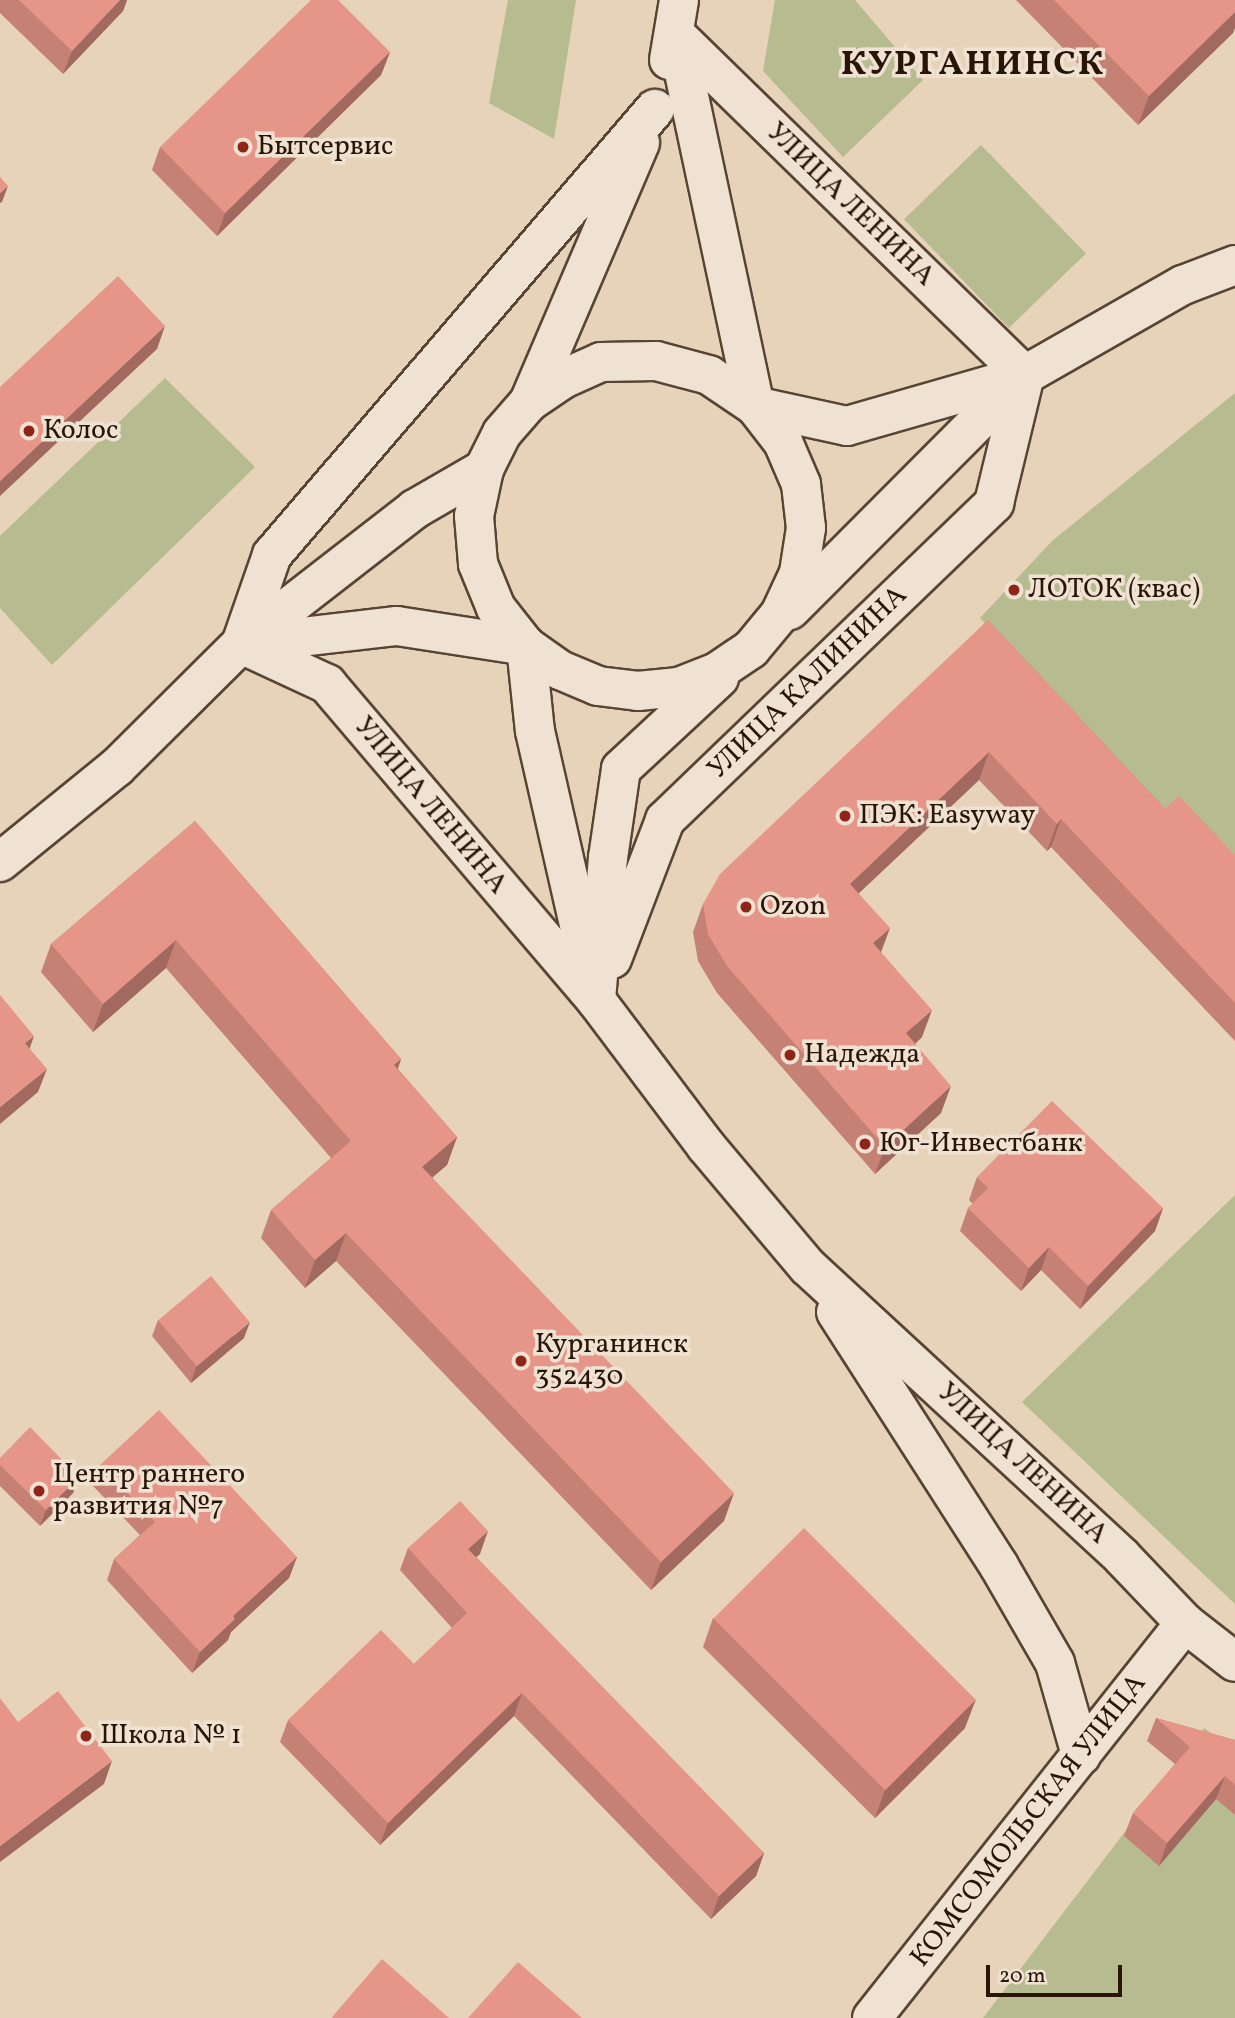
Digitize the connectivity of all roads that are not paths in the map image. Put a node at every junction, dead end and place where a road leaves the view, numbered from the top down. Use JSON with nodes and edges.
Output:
{"nodes":[{"id":1,"x":678,"y":18,"type":"edge"},
{"id":2,"x":655,"y":109,"type":"junction"},
{"id":3,"x":1235,"y":265,"type":"edge"},
{"id":4,"x":1025,"y":374,"type":"junction"},
{"id":5,"x":529,"y":402,"type":"junction"},
{"id":6,"x":755,"y":406,"type":"junction"},
{"id":7,"x":484,"y":469,"type":"junction"},
{"id":8,"x":241,"y":643,"type":"junction"},
{"id":9,"x":526,"y":646,"type":"junction"},
{"id":10,"x":751,"y":649,"type":"junction"},
{"id":11,"x":0,"y":862,"type":"edge"},
{"id":12,"x":596,"y":1000,"type":"junction"},
{"id":13,"x":808,"y":1267,"type":"junction"},
{"id":14,"x":1185,"y":1623,"type":"junction"},
{"id":15,"x":1235,"y":1662,"type":"edge"},
{"id":16,"x":1081,"y":1755,"type":"junction"},
{"id":17,"x":872,"y":2018,"type":"edge"}],
"edges":[{"from":1,"to":2,"type":"street"},
{"from":1,"to":4,"type":"street","name":"УЛИЦА ЛЕНИНА"},
{"from":1,"to":6,"type":"street"},
{"from":2,"to":5,"type":"street"},
{"from":2,"to":8,"type":"street"},
{"from":3,"to":4,"type":"street"},
{"from":4,"to":6,"type":"street"},
{"from":4,"to":10,"type":"street"},
{"from":4,"to":12,"type":"street","name":"УЛИЦА КАЛИНИНА"},
{"from":5,"to":6,"type":"street"},
{"from":5,"to":7,"type":"street"},
{"from":6,"to":10,"type":"street"},
{"from":7,"to":8,"type":"street"},
{"from":7,"to":9,"type":"street"},
{"from":8,"to":9,"type":"street"},
{"from":8,"to":11,"type":"street"},
{"from":8,"to":12,"type":"street","name":"УЛИЦА ЛЕНИНА"},
{"from":9,"to":10,"type":"street"},
{"from":9,"to":12,"type":"street","name":"УЛИЦА ЛЕНИНА"},
{"from":10,"to":12,"type":"street"},
{"from":12,"to":13,"type":"street","name":"УЛИЦА ЛЕНИНА"},
{"from":13,"to":14,"type":"street","name":"УЛИЦА ЛЕНИНА"},
{"from":13,"to":16,"type":"street","name":"УЛИЦА ЛЕНИНА"},
{"from":14,"to":15,"type":"street","name":"УЛИЦА ЛЕНИНА"},
{"from":14,"to":16,"type":"street","name":"КОМСОМОЛЬСКАЯ УЛИЦА"},
{"from":16,"to":17,"type":"street","name":"КОМСОМОЛЬСКАЯ УЛИЦА"}]}
